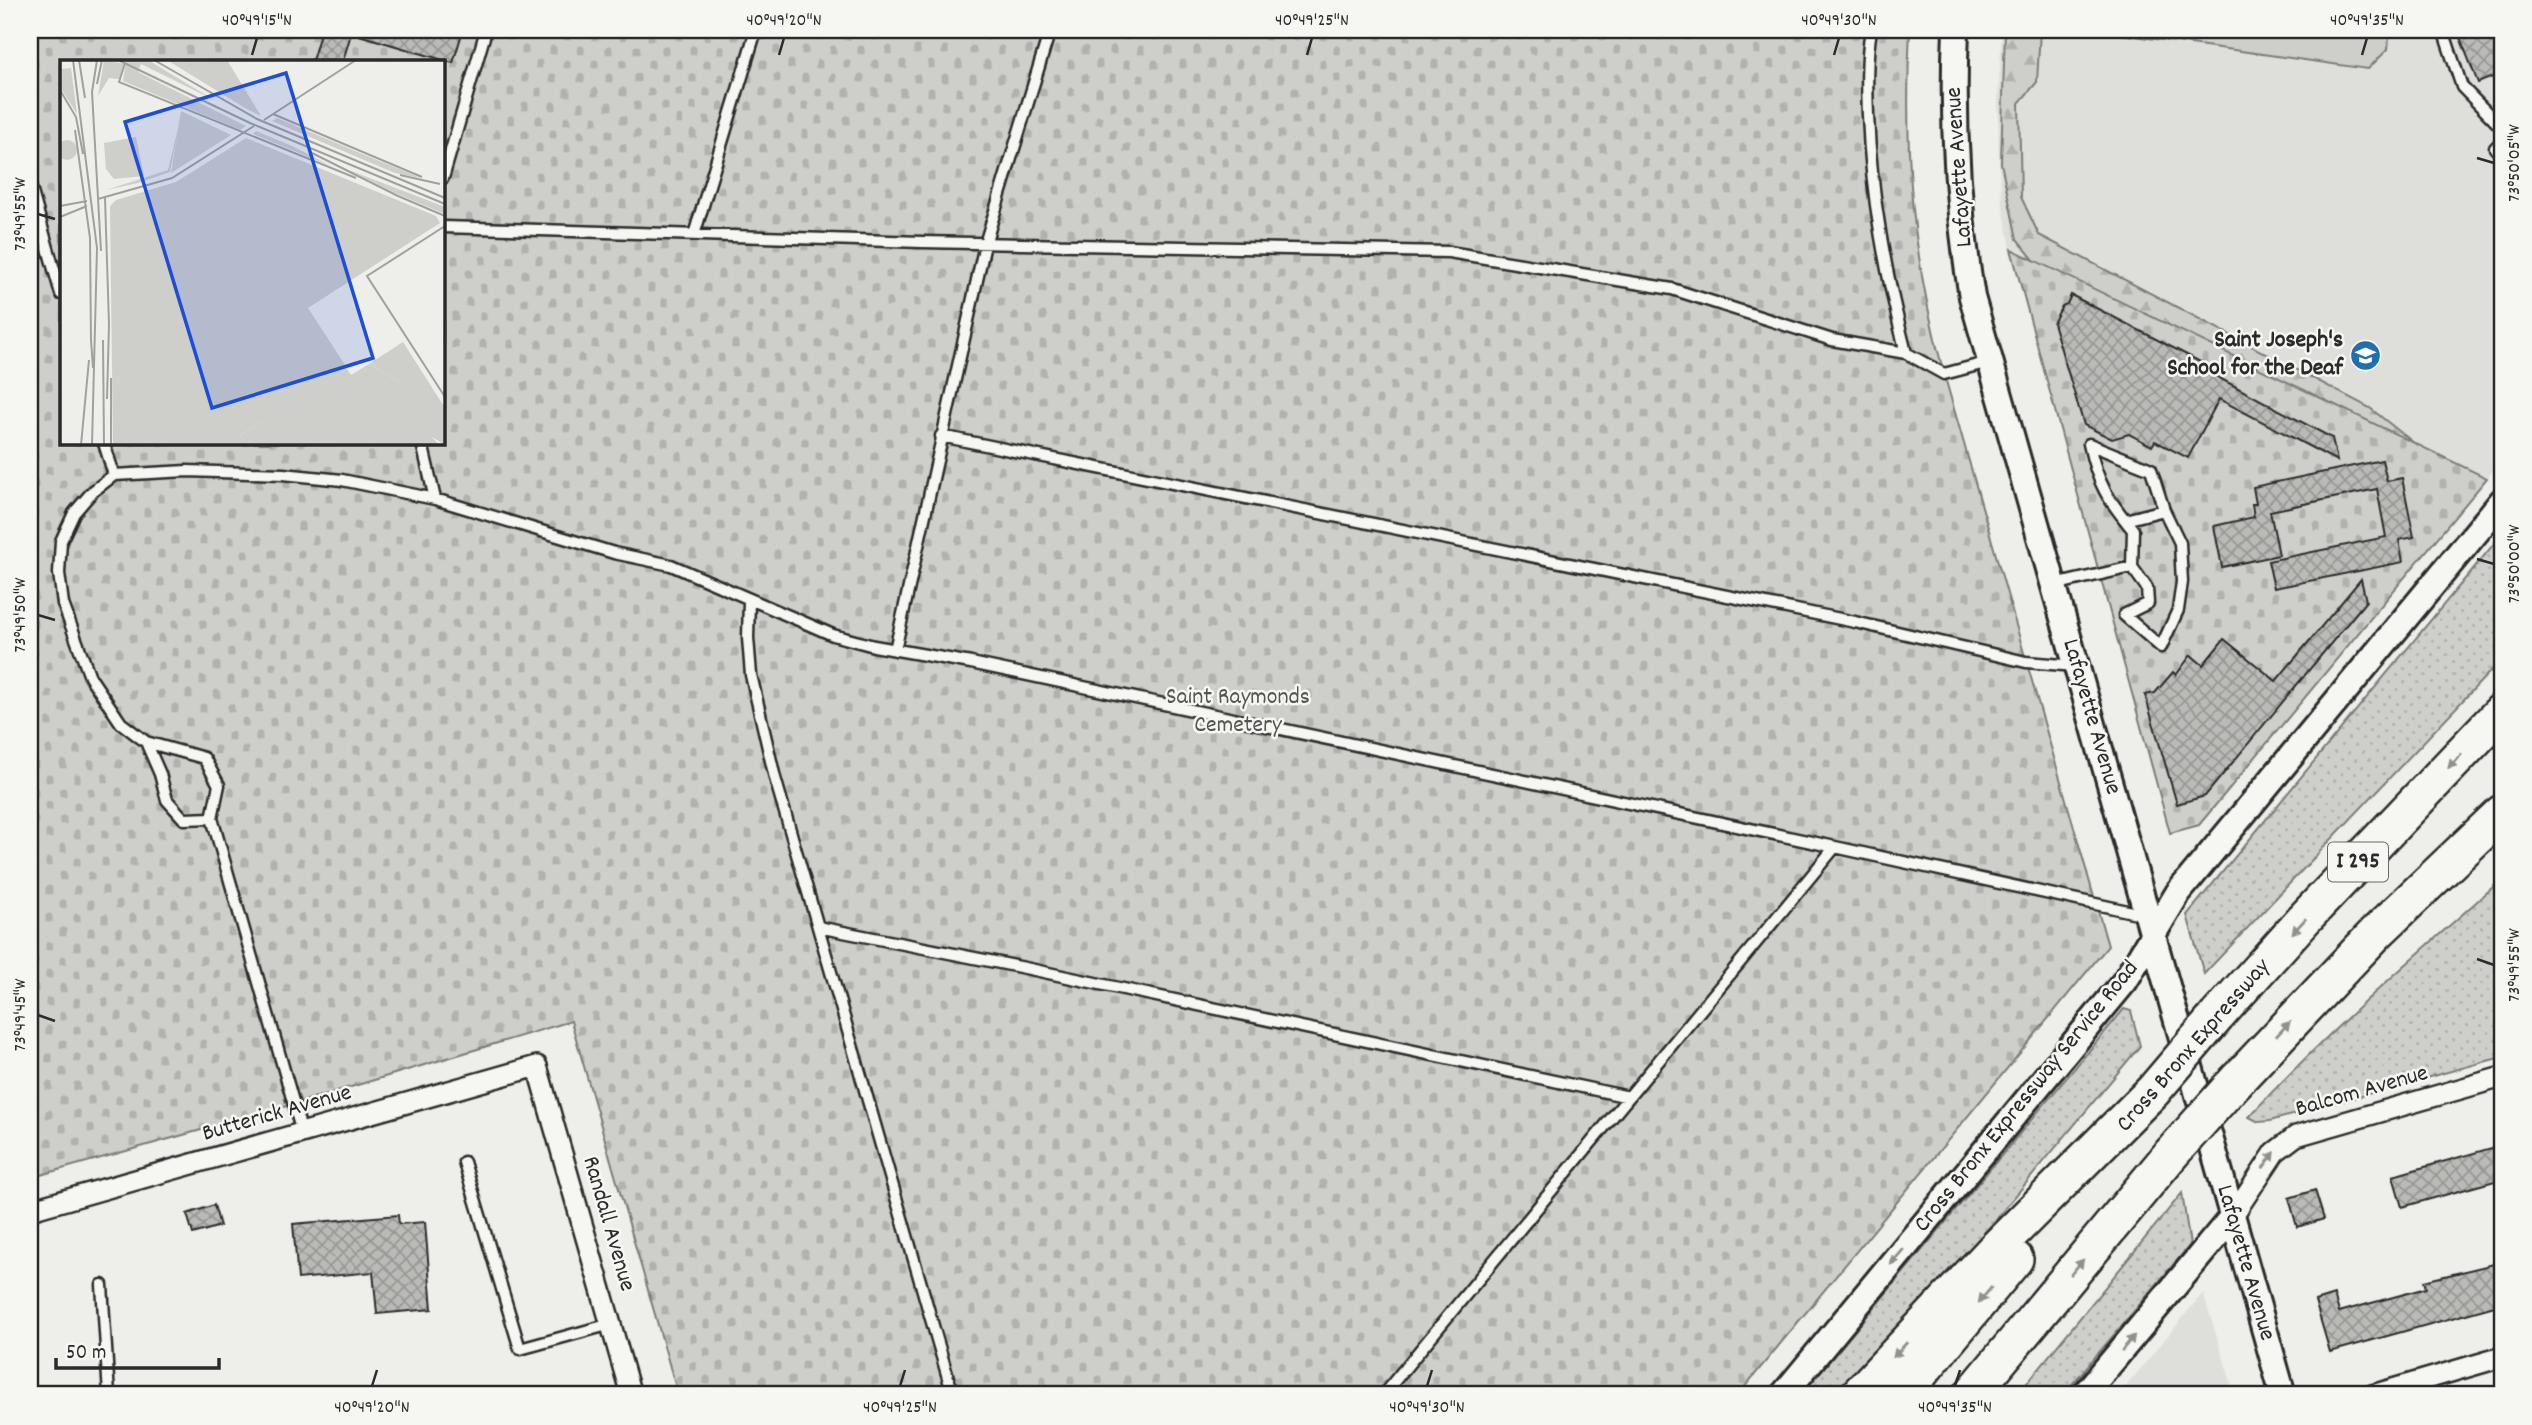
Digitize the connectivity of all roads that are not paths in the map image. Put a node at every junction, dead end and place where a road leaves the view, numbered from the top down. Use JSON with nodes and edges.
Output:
{"nodes":[{"id":1,"x":486,"y":30,"type":"edge"},
{"id":2,"x":756,"y":30,"type":"edge"},
{"id":3,"x":1050,"y":30,"type":"edge"},
{"id":4,"x":1871,"y":30,"type":"edge"},
{"id":5,"x":1956,"y":30,"type":"edge"},
{"id":6,"x":2443,"y":30,"type":"edge"},
{"id":7,"x":2502,"y":128,"type":"edge"},
{"id":8,"x":2502,"y":141,"type":"edge"},
{"id":9,"x":2502,"y":155,"type":"edge"},
{"id":10,"x":444,"y":175,"type":"edge"},
{"id":11,"x":30,"y":185,"type":"edge"},
{"id":12,"x":444,"y":227,"type":"edge"},
{"id":13,"x":694,"y":235,"type":"junction"},
{"id":14,"x":985,"y":244,"type":"junction"},
{"id":15,"x":60,"y":290,"type":"edge"},
{"id":16,"x":1906,"y":353,"type":"junction"},
{"id":17,"x":1989,"y":362,"type":"junction"},
{"id":18,"x":941,"y":436,"type":"junction"},
{"id":19,"x":104,"y":444,"type":"edge"},
{"id":20,"x":422,"y":444,"type":"edge"},
{"id":21,"x":114,"y":475,"type":"junction"},
{"id":22,"x":435,"y":499,"type":"junction"},
{"id":23,"x":2502,"y":501,"type":"edge"},
{"id":24,"x":2164,"y":510,"type":"junction"},
{"id":25,"x":2125,"y":520,"type":"junction"},
{"id":26,"x":2132,"y":567,"type":"junction"},
{"id":27,"x":2053,"y":585,"type":"junction"},
{"id":28,"x":749,"y":600,"type":"junction"},
{"id":29,"x":895,"y":649,"type":"junction"},
{"id":30,"x":2076,"y":666,"type":"junction"},
{"id":31,"x":2502,"y":711,"type":"edge"},
{"id":32,"x":146,"y":742,"type":"junction"},
{"id":33,"x":2502,"y":815,"type":"edge"},
{"id":34,"x":212,"y":818,"type":"junction"},
{"id":35,"x":1835,"y":847,"type":"junction"},
{"id":36,"x":2150,"y":925,"type":"junction"},
{"id":37,"x":818,"y":927,"type":"junction"},
{"id":38,"x":537,"y":1066,"type":"joint"},
{"id":39,"x":2502,"y":1077,"type":"edge"},
{"id":40,"x":2153,"y":1091,"type":"junction"},
{"id":41,"x":1629,"y":1097,"type":"junction"},
{"id":42,"x":302,"y":1133,"type":"junction"},
{"id":43,"x":464,"y":1162,"type":"dead end"},
{"id":44,"x":30,"y":1210,"type":"edge"},
{"id":45,"x":2232,"y":1217,"type":"junction"},
{"id":46,"x":102,"y":1285,"type":"dead end"},
{"id":47,"x":611,"y":1324,"type":"junction"},
{"id":48,"x":2502,"y":1357,"type":"edge"},
{"id":49,"x":109,"y":1395,"type":"edge"},
{"id":50,"x":631,"y":1395,"type":"edge"},
{"id":51,"x":953,"y":1395,"type":"edge"},
{"id":52,"x":1383,"y":1395,"type":"edge"},
{"id":53,"x":1783,"y":1395,"type":"edge"},
{"id":54,"x":1858,"y":1395,"type":"edge"},
{"id":55,"x":1902,"y":1395,"type":"edge"},
{"id":56,"x":1971,"y":1395,"type":"edge"},
{"id":57,"x":2084,"y":1395,"type":"edge"},
{"id":58,"x":2283,"y":1395,"type":"edge"},
{"id":59,"x":2372,"y":1395,"type":"edge"}],
"edges":[{"from":1,"to":10,"type":"lane"},
{"from":2,"to":13,"type":"lane"},
{"from":3,"to":14,"type":"lane"},
{"from":4,"to":16,"type":"lane"},
{"from":5,"to":17,"type":"street","name":"Lafayette Avenue"},
{"from":6,"to":7,"type":"lane"},
{"from":8,"to":9,"type":"lane"},
{"from":11,"to":15,"type":"lane"},
{"from":12,"to":13,"type":"lane"},
{"from":13,"to":14,"type":"lane"},
{"from":14,"to":16,"type":"lane"},
{"from":14,"to":18,"type":"lane"},
{"from":16,"to":17,"type":"lane"},
{"from":17,"to":27,"type":"street","name":"Lafayette Avenue"},
{"from":18,"to":29,"type":"lane"},
{"from":18,"to":30,"type":"lane"},
{"from":19,"to":21,"type":"lane"},
{"from":20,"to":22,"type":"lane"},
{"from":21,"to":22,"type":"lane"},
{"from":21,"to":32,"type":"lane"},
{"from":22,"to":28,"type":"lane"},
{"from":23,"to":36,"type":"street","name":"Cross Bronx Expressway Service Road"},
{"from":24,"to":25,"type":"lane"},
{"from":24,"to":25,"type":"lane"},
{"from":24,"to":26,"type":"lane"},
{"from":25,"to":26,"type":"lane"},
{"from":26,"to":27,"type":"lane"},
{"from":27,"to":30,"type":"street","name":"Lafayette Avenue"},
{"from":28,"to":29,"type":"lane"},
{"from":28,"to":37,"type":"lane"},
{"from":29,"to":35,"type":"lane"},
{"from":30,"to":36,"type":"street","name":"Lafayette Avenue"},
{"from":31,"to":40,"type":"highway","name":"Cross Bronx Expressway","number":"I 295","one_way":true,"bridge":true},
{"from":32,"to":34,"type":"lane"},
{"from":32,"to":34,"type":"lane"},
{"from":56,"to":33,"type":"highway","number":"I 295","one_way":true,"bridge":true},
{"from":34,"to":42,"type":"lane"},
{"from":35,"to":36,"type":"lane"},
{"from":35,"to":41,"type":"lane"},
{"from":36,"to":45,"type":"street","name":"Lafayette Avenue"},
{"from":36,"to":53,"type":"street","name":"Cross Bronx Expressway Service Road","one_way":true},
{"from":37,"to":41,"type":"lane"},
{"from":37,"to":51,"type":"lane"},
{"from":38,"to":42,"type":"street","name":"Butterick Avenue"},
{"from":38,"to":47,"type":"street","name":"Randall Avenue"},
{"from":45,"to":39,"type":"street","name":"Balcom Avenue","one_way":true},
{"from":40,"to":54,"type":"highway","one_way":true},
{"from":40,"to":55,"type":"highway","name":"Cross Bronx Expressway","number":"I 295","one_way":true},
{"from":41,"to":52,"type":"lane"},
{"from":42,"to":44,"type":"street","name":"Butterick Avenue"},
{"from":43,"to":47,"type":"lane"},
{"from":57,"to":45,"type":"street","one_way":true},
{"from":45,"to":58,"type":"street","name":"Lafayette Avenue"},
{"from":46,"to":49,"type":"lane"},
{"from":47,"to":50,"type":"street","name":"Randall Avenue"},
{"from":48,"to":59,"type":"street"}]}
